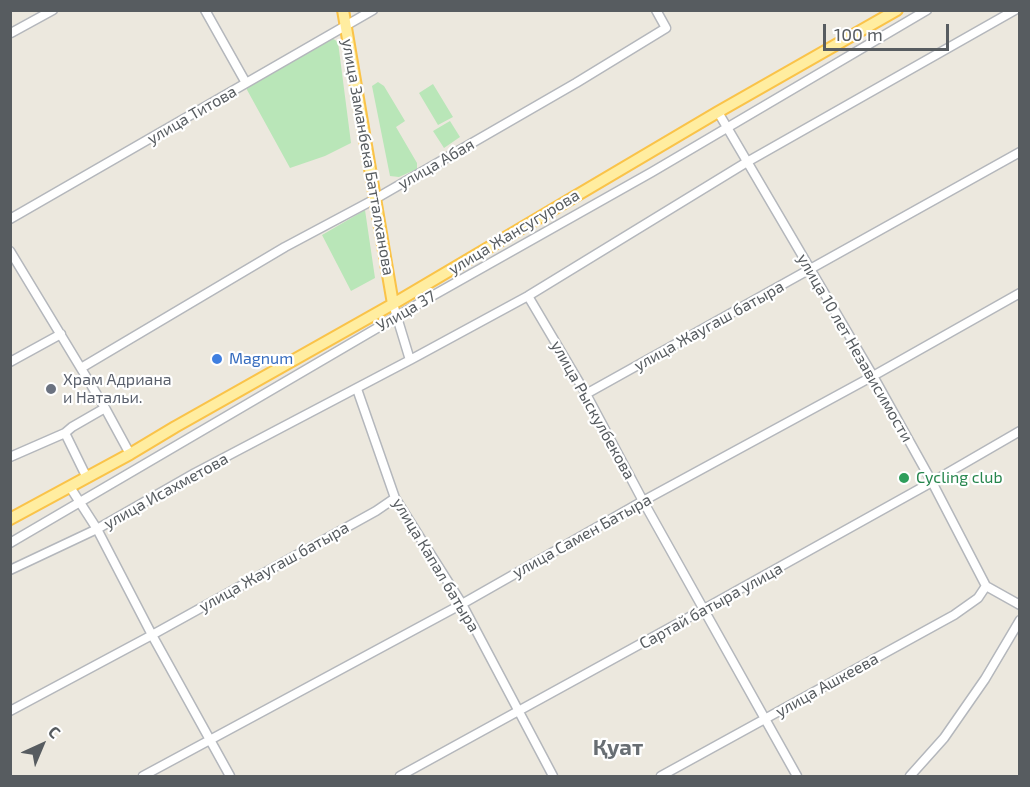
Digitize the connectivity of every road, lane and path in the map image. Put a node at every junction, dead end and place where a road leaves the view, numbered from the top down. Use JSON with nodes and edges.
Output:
{"nodes":[{"id":1,"x":52,"y":10,"type":"edge"},
{"id":2,"x":205,"y":10,"type":"edge"},
{"id":3,"x":343,"y":10,"type":"edge"},
{"id":4,"x":373,"y":10,"type":"edge"},
{"id":5,"x":656,"y":10,"type":"edge"},
{"id":6,"x":897,"y":10,"type":"edge"},
{"id":7,"x":927,"y":10,"type":"edge"},
{"id":8,"x":1014,"y":10,"type":"edge"},
{"id":9,"x":346,"y":26,"type":"junction"},
{"id":10,"x":11,"y":33,"type":"edge"},
{"id":11,"x":246,"y":83,"type":"junction"},
{"id":12,"x":718,"y":112,"type":"junction"},
{"id":13,"x":1020,"y":152,"type":"edge"},
{"id":14,"x":747,"y":162,"type":"junction"},
{"id":15,"x":375,"y":199,"type":"junction"},
{"id":16,"x":10,"y":219,"type":"edge"},
{"id":17,"x":10,"y":251,"type":"edge"},
{"id":18,"x":810,"y":270,"type":"junction"},
{"id":19,"x":1020,"y":293,"type":"edge"},
{"id":20,"x":528,"y":296,"type":"junction"},
{"id":21,"x":393,"y":304,"type":"junction"},
{"id":22,"x":61,"y":334,"type":"junction"},
{"id":23,"x":410,"y":360,"type":"junction"},
{"id":24,"x":10,"y":362,"type":"edge"},
{"id":25,"x":81,"y":368,"type":"junction"},
{"id":26,"x":873,"y":376,"type":"junction"},
{"id":27,"x":357,"y":389,"type":"junction"},
{"id":28,"x":586,"y":394,"type":"junction"},
{"id":29,"x":105,"y":408,"type":"junction"},
{"id":30,"x":1020,"y":431,"type":"edge"},
{"id":31,"x":65,"y":433,"type":"junction"},
{"id":32,"x":130,"y":454,"type":"junction"},
{"id":33,"x":10,"y":457,"type":"edge"},
{"id":34,"x":87,"y":477,"type":"junction"},
{"id":35,"x":932,"y":482,"type":"junction"},
{"id":36,"x":70,"y":487,"type":"junction"},
{"id":37,"x":395,"y":498,"type":"junction"},
{"id":38,"x":643,"y":501,"type":"junction"},
{"id":39,"x":10,"y":519,"type":"edge"},
{"id":40,"x":97,"y":529,"type":"junction"},
{"id":41,"x":10,"y":543,"type":"edge"},
{"id":42,"x":10,"y":570,"type":"edge"},
{"id":43,"x":986,"y":586,"type":"junction"},
{"id":44,"x":462,"y":604,"type":"junction"},
{"id":45,"x":1020,"y":605,"type":"edge"},
{"id":46,"x":704,"y":609,"type":"junction"},
{"id":47,"x":1020,"y":620,"type":"edge"},
{"id":48,"x":152,"y":635,"type":"junction"},
{"id":49,"x":10,"y":711,"type":"edge"},
{"id":50,"x":519,"y":712,"type":"junction"},
{"id":51,"x":765,"y":719,"type":"junction"},
{"id":52,"x":210,"y":740,"type":"junction"},
{"id":53,"x":143,"y":777,"type":"edge"},
{"id":54,"x":230,"y":777,"type":"edge"},
{"id":55,"x":400,"y":777,"type":"edge"},
{"id":56,"x":553,"y":777,"type":"edge"},
{"id":57,"x":661,"y":777,"type":"edge"},
{"id":58,"x":797,"y":777,"type":"edge"},
{"id":59,"x":910,"y":777,"type":"edge"}],
"edges":[{"from":1,"to":10,"type":"street"},
{"from":2,"to":11,"type":"street"},
{"from":3,"to":9,"type":"main road","name":"улица Заманбека Батталханова"},
{"from":4,"to":9,"type":"street","name":"улица Титова"},
{"from":5,"to":15,"type":"street","name":"улица Абая"},
{"from":6,"to":12,"type":"main road","name":"улица Жансугурова"},
{"from":7,"to":41,"type":"street","name":"Улица 37"},
{"from":8,"to":14,"type":"street"},
{"from":9,"to":11,"type":"street","name":"улица Титова"},
{"from":9,"to":15,"type":"main road","name":"улица Заманбека Батталханова"},
{"from":11,"to":16,"type":"street","name":"улица Титова"},
{"from":12,"to":14,"type":"street","name":"улица 10 лет Независимости"},
{"from":12,"to":21,"type":"main road","name":"улица Жансугурова"},
{"from":13,"to":18,"type":"street","name":"улица Жаугаш батыра"},
{"from":14,"to":18,"type":"street","name":"улица 10 лет Независимости"},
{"from":14,"to":20,"type":"street"},
{"from":15,"to":21,"type":"main road","name":"улица Заманбека Батталханова"},
{"from":15,"to":25,"type":"street","name":"улица Абая"},
{"from":17,"to":22,"type":"street"},
{"from":18,"to":26,"type":"street","name":"улица 10 лет Независимости"},
{"from":18,"to":28,"type":"street","name":"улица Жаугаш батыра"},
{"from":19,"to":26,"type":"street","name":"улица Самен Батыра"},
{"from":20,"to":23,"type":"street"},
{"from":20,"to":28,"type":"street","name":"улица Рыскулбекова"},
{"from":21,"to":23,"type":"street"},
{"from":21,"to":32,"type":"main road","name":"улица Жансугурова"},
{"from":22,"to":24,"type":"street"},
{"from":22,"to":25,"type":"street"},
{"from":23,"to":27,"type":"street"},
{"from":25,"to":29,"type":"street"},
{"from":26,"to":35,"type":"street","name":"улица 10 лет Независимости"},
{"from":26,"to":38,"type":"street","name":"улица Самен Батыра"},
{"from":27,"to":37,"type":"street","name":"улица Капал батыра"},
{"from":27,"to":40,"type":"street","name":"улица Исахметова"},
{"from":28,"to":38,"type":"street","name":"улица Рыскулбекова"},
{"from":29,"to":31,"type":"street"},
{"from":29,"to":32,"type":"street"},
{"from":30,"to":35,"type":"street","name":"Сартай батыра улица"},
{"from":31,"to":33,"type":"street"},
{"from":31,"to":34,"type":"street"},
{"from":32,"to":34,"type":"main road","name":"улица Жансугурова"},
{"from":34,"to":36,"type":"main road","name":"улица Жансугурова"},
{"from":35,"to":43,"type":"street","name":"улица 10 лет Независимости"},
{"from":35,"to":46,"type":"street","name":"Сартай батыра улица"},
{"from":36,"to":39,"type":"main road","name":"улица Жансугурова"},
{"from":36,"to":40,"type":"street"},
{"from":37,"to":44,"type":"street","name":"улица Капал батыра"},
{"from":37,"to":48,"type":"street","name":"улица Жаугаш батыра"},
{"from":38,"to":44,"type":"street","name":"улица Самен Батыра"},
{"from":38,"to":46,"type":"street","name":"улица Рыскулбекова"},
{"from":40,"to":42,"type":"street"},
{"from":40,"to":48,"type":"street","name":"улица Исахметова"},
{"from":43,"to":45,"type":"street"},
{"from":43,"to":51,"type":"street","name":"улица Ашкеева"},
{"from":44,"to":50,"type":"street","name":"улица Капал батыра"},
{"from":44,"to":52,"type":"street","name":"улица Самен Батыра"},
{"from":46,"to":50,"type":"street","name":"Сартай батыра улица"},
{"from":46,"to":51,"type":"street","name":"улица Рыскулбекова"},
{"from":47,"to":59,"type":"street"},
{"from":48,"to":49,"type":"street"},
{"from":48,"to":52,"type":"street","name":"улица Исахметова"},
{"from":50,"to":55,"type":"street","name":"Сартай батыра улица"},
{"from":50,"to":56,"type":"street","name":"улица Капал батыра"},
{"from":51,"to":57,"type":"street","name":"улица Ашкеева"},
{"from":51,"to":58,"type":"street","name":"улица Рыскулбекова"},
{"from":52,"to":53,"type":"street","name":"улица Самен Батыра"},
{"from":52,"to":54,"type":"street","name":"улица Исахметова"}]}
